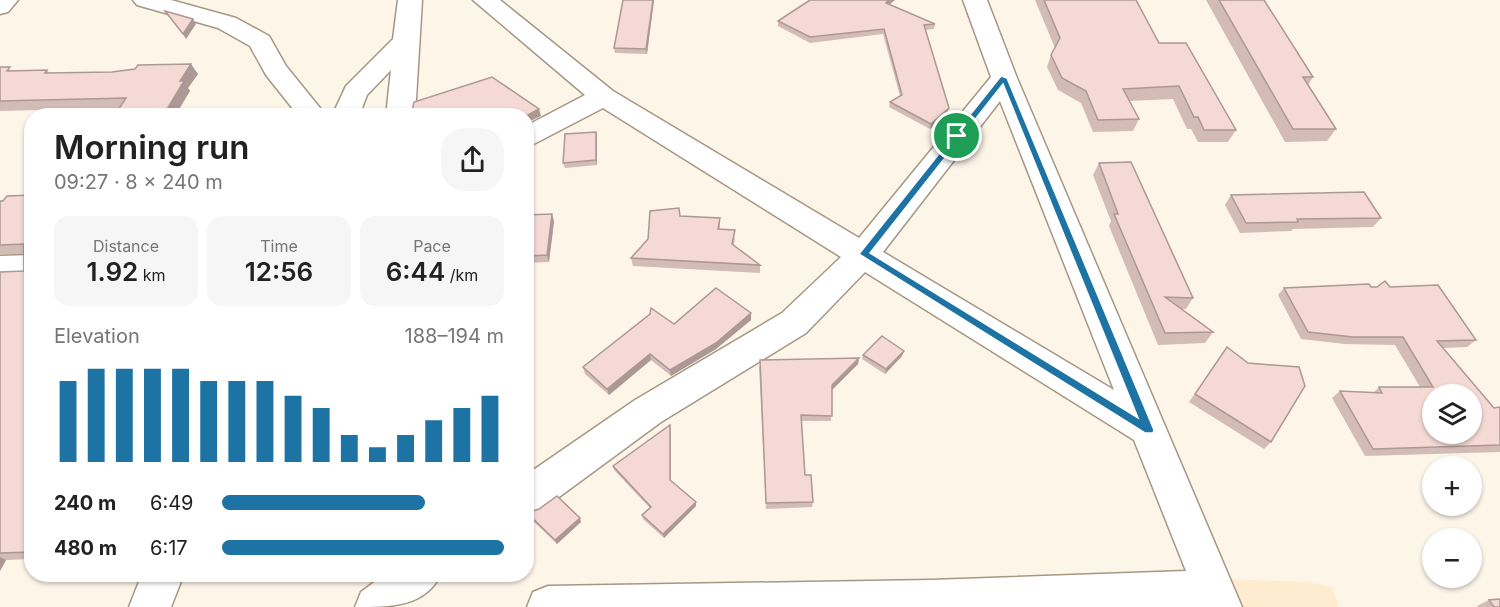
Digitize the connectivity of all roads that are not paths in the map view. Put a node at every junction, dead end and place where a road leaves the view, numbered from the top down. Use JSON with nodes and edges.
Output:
{"nodes":[{"id":1,"x":6,"y":0,"type":"edge"},
{"id":2,"x":145,"y":0,"type":"edge"},
{"id":3,"x":410,"y":0,"type":"edge"},
{"id":4,"x":485,"y":0,"type":"edge"},
{"id":5,"x":975,"y":0,"type":"edge"},
{"id":6,"x":0,"y":7,"type":"edge"},
{"id":7,"x":405,"y":41,"type":"junction"},
{"id":8,"x":1004,"y":78,"type":"junction"},
{"id":9,"x":604,"y":97,"type":"junction"},
{"id":10,"x":307,"y":108,"type":"dead end"},
{"id":11,"x":348,"y":108,"type":"edge"},
{"id":12,"x":401,"y":108,"type":"edge"},
{"id":13,"x":534,"y":134,"type":"edge"},
{"id":14,"x":864,"y":254,"type":"junction"},
{"id":15,"x":24,"y":267,"type":"edge"},
{"id":16,"x":0,"y":268,"type":"edge"},
{"id":17,"x":1149,"y":430,"type":"junction"},
{"id":18,"x":534,"y":492,"type":"edge"},
{"id":19,"x":160,"y":582,"type":"edge"},
{"id":20,"x":410,"y":582,"type":"edge"},
{"id":21,"x":1218,"y":599,"type":"edge"},
{"id":22,"x":150,"y":607,"type":"edge"},
{"id":23,"x":376,"y":607,"type":"edge"},
{"id":24,"x":567,"y":607,"type":"edge"}],
"edges":[{"from":1,"to":6,"type":"street"},
{"from":2,"to":10,"type":"street"},
{"from":3,"to":7,"type":"street"},
{"from":4,"to":9,"type":"street"},
{"from":5,"to":8,"type":"street"},
{"from":7,"to":11,"type":"street"},
{"from":7,"to":12,"type":"street"},
{"from":8,"to":14,"type":"street"},
{"from":8,"to":17,"type":"street"},
{"from":9,"to":13,"type":"street"},
{"from":9,"to":14,"type":"street"},
{"from":14,"to":17,"type":"street"},
{"from":14,"to":18,"type":"street"},
{"from":15,"to":16,"type":"street"},
{"from":17,"to":21,"type":"street"},
{"from":19,"to":22,"type":"street"},
{"from":20,"to":23,"type":"street"},
{"from":21,"to":24,"type":"street"}]}
